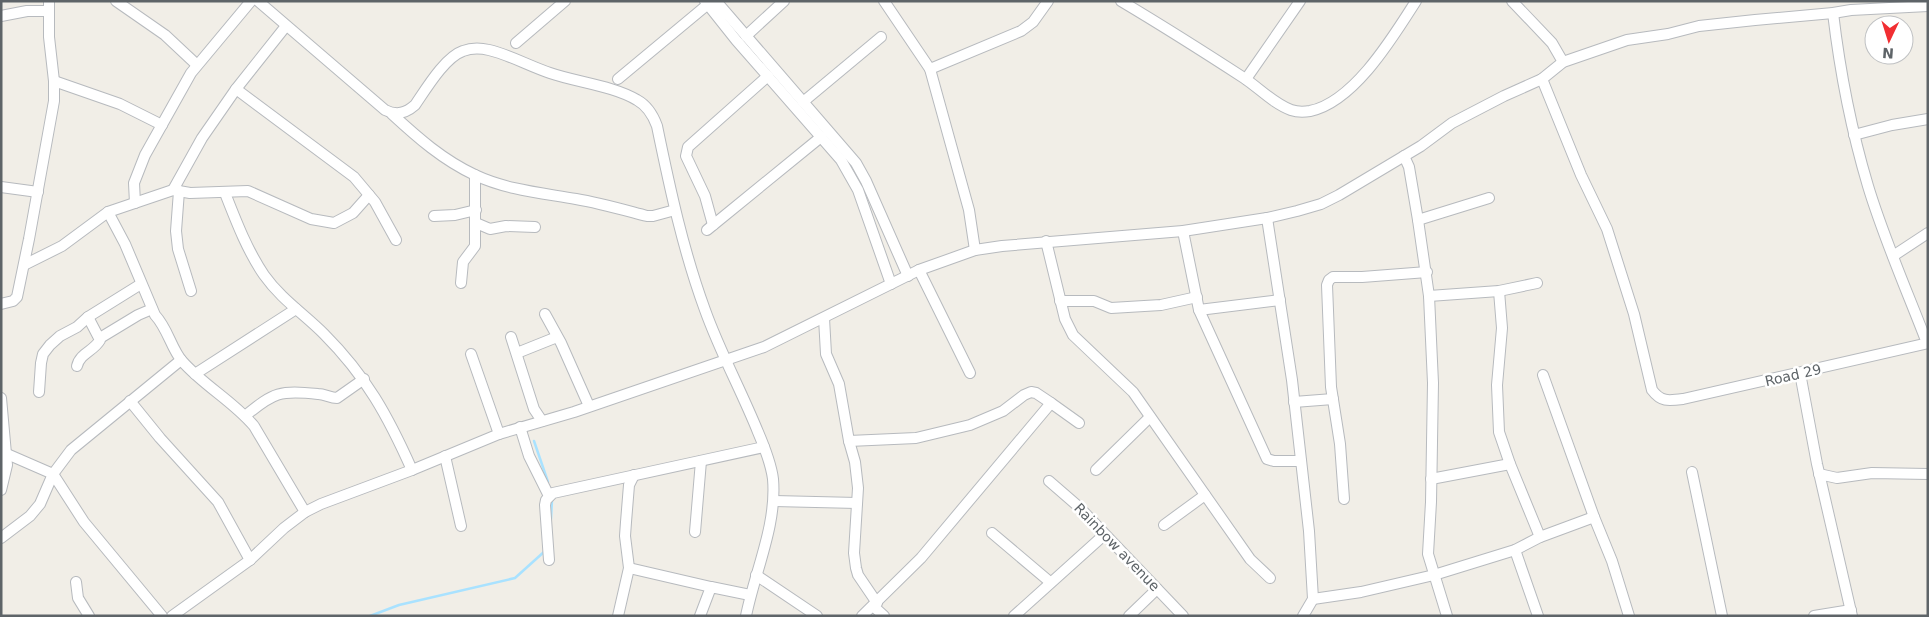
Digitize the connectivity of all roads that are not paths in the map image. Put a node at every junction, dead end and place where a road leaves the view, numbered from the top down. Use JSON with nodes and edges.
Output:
{"nodes":[{"id":1,"x":116,"y":1,"type":"edge"},
{"id":2,"x":251,"y":1,"type":"edge"},
{"id":3,"x":258,"y":1,"type":"edge"},
{"id":4,"x":565,"y":1,"type":"edge"},
{"id":5,"x":784,"y":1,"type":"edge"},
{"id":6,"x":884,"y":1,"type":"edge"},
{"id":7,"x":1048,"y":1,"type":"edge"},
{"id":8,"x":1121,"y":1,"type":"edge"},
{"id":9,"x":1300,"y":1,"type":"edge"},
{"id":10,"x":1416,"y":1,"type":"edge"},
{"id":11,"x":1512,"y":1,"type":"edge"},
{"id":12,"x":709,"y":2,"type":"edge"},
{"id":13,"x":49,"y":6,"type":"edge"},
{"id":14,"x":1928,"y":6,"type":"edge"},
{"id":15,"x":1833,"y":13,"type":"junction"},
{"id":16,"x":1,"y":16,"type":"edge"},
{"id":17,"x":286,"y":26,"type":"junction"},
{"id":18,"x":746,"y":36,"type":"junction"},
{"id":19,"x":881,"y":38,"type":"dead end"},
{"id":20,"x":516,"y":43,"type":"dead end"},
{"id":21,"x":1563,"y":62,"type":"junction"},
{"id":22,"x":197,"y":65,"type":"junction"},
{"id":23,"x":930,"y":69,"type":"junction"},
{"id":24,"x":768,"y":76,"type":"junction"},
{"id":25,"x":618,"y":79,"type":"dead end"},
{"id":26,"x":1246,"y":79,"type":"junction"},
{"id":27,"x":1542,"y":79,"type":"junction"},
{"id":28,"x":54,"y":81,"type":"junction"},
{"id":29,"x":236,"y":89,"type":"junction"},
{"id":30,"x":803,"y":102,"type":"junction"},
{"id":31,"x":392,"y":114,"type":"junction"},
{"id":32,"x":1928,"y":119,"type":"edge"},
{"id":33,"x":162,"y":125,"type":"junction"},
{"id":34,"x":1854,"y":135,"type":"junction"},
{"id":35,"x":821,"y":137,"type":"junction"},
{"id":36,"x":1404,"y":156,"type":"junction"},
{"id":37,"x":475,"y":175,"type":"junction"},
{"id":38,"x":1,"y":187,"type":"edge"},
{"id":39,"x":176,"y":191,"type":"junction"},
{"id":40,"x":38,"y":192,"type":"junction"},
{"id":41,"x":225,"y":193,"type":"junction"},
{"id":42,"x":369,"y":196,"type":"junction"},
{"id":43,"x":1489,"y":198,"type":"dead end"},
{"id":44,"x":135,"y":203,"type":"junction"},
{"id":45,"x":476,"y":210,"type":"junction"},
{"id":46,"x":675,"y":210,"type":"junction"},
{"id":47,"x":108,"y":212,"type":"junction"},
{"id":48,"x":434,"y":216,"type":"dead end"},
{"id":49,"x":1267,"y":218,"type":"junction"},
{"id":50,"x":1418,"y":220,"type":"junction"},
{"id":51,"x":476,"y":224,"type":"junction"},
{"id":52,"x":535,"y":226,"type":"dead end"},
{"id":53,"x":1183,"y":231,"type":"junction"},
{"id":54,"x":1928,"y":233,"type":"edge"},
{"id":55,"x":396,"y":240,"type":"dead end"},
{"id":56,"x":1046,"y":241,"type":"junction"},
{"id":57,"x":976,"y":250,"type":"junction"},
{"id":58,"x":1892,"y":256,"type":"junction"},
{"id":59,"x":24,"y":265,"type":"junction"},
{"id":60,"x":919,"y":270,"type":"junction"},
{"id":61,"x":1427,"y":272,"type":"junction"},
{"id":62,"x":908,"y":276,"type":"junction"},
{"id":63,"x":461,"y":283,"type":"dead end"},
{"id":64,"x":1537,"y":283,"type":"dead end"},
{"id":65,"x":142,"y":284,"type":"junction"},
{"id":66,"x":891,"y":284,"type":"junction"},
{"id":67,"x":1499,"y":290,"type":"junction"},
{"id":68,"x":191,"y":291,"type":"dead end"},
{"id":69,"x":1429,"y":296,"type":"junction"},
{"id":70,"x":1196,"y":297,"type":"junction"},
{"id":71,"x":1280,"y":300,"type":"junction"},
{"id":72,"x":1060,"y":301,"type":"junction"},
{"id":73,"x":1,"y":304,"type":"edge"},
{"id":74,"x":152,"y":309,"type":"junction"},
{"id":75,"x":296,"y":309,"type":"junction"},
{"id":76,"x":1199,"y":310,"type":"junction"},
{"id":77,"x":545,"y":314,"type":"dead end"},
{"id":78,"x":88,"y":317,"type":"junction"},
{"id":79,"x":824,"y":318,"type":"junction"},
{"id":80,"x":511,"y":337,"type":"dead end"},
{"id":81,"x":557,"y":337,"type":"junction"},
{"id":82,"x":100,"y":338,"type":"junction"},
{"id":83,"x":1928,"y":343,"type":"edge"},
{"id":84,"x":471,"y":354,"type":"dead end"},
{"id":85,"x":516,"y":354,"type":"junction"},
{"id":86,"x":726,"y":359,"type":"junction"},
{"id":87,"x":181,"y":360,"type":"junction"},
{"id":88,"x":76,"y":366,"type":"dead end"},
{"id":89,"x":970,"y":373,"type":"dead end"},
{"id":90,"x":195,"y":374,"type":"junction"},
{"id":91,"x":1800,"y":374,"type":"junction"},
{"id":92,"x":1544,"y":375,"type":"dead end"},
{"id":93,"x":364,"y":380,"type":"junction"},
{"id":94,"x":39,"y":392,"type":"dead end"},
{"id":95,"x":1,"y":398,"type":"edge"},
{"id":96,"x":1333,"y":399,"type":"junction"},
{"id":97,"x":130,"y":401,"type":"junction"},
{"id":98,"x":1294,"y":402,"type":"junction"},
{"id":99,"x":1051,"y":403,"type":"junction"},
{"id":100,"x":589,"y":406,"type":"junction"},
{"id":101,"x":245,"y":416,"type":"junction"},
{"id":102,"x":1150,"y":416,"type":"junction"},
{"id":103,"x":542,"y":421,"type":"junction"},
{"id":104,"x":1079,"y":423,"type":"dead end"},
{"id":105,"x":520,"y":427,"type":"junction"},
{"id":106,"x":499,"y":434,"type":"junction"},
{"id":107,"x":849,"y":441,"type":"junction"},
{"id":108,"x":764,"y":447,"type":"junction"},
{"id":109,"x":445,"y":456,"type":"junction"},
{"id":110,"x":5,"y":461,"type":"edge"},
{"id":111,"x":701,"y":461,"type":"junction"},
{"id":112,"x":1300,"y":462,"type":"junction"},
{"id":113,"x":1510,"y":464,"type":"junction"},
{"id":114,"x":412,"y":470,"type":"junction"},
{"id":115,"x":1096,"y":470,"type":"dead end"},
{"id":116,"x":1692,"y":472,"type":"dead end"},
{"id":117,"x":53,"y":474,"type":"junction"},
{"id":118,"x":1819,"y":474,"type":"junction"},
{"id":119,"x":1928,"y":474,"type":"edge"},
{"id":120,"x":634,"y":475,"type":"junction"},
{"id":121,"x":1431,"y":479,"type":"junction"},
{"id":122,"x":1049,"y":481,"type":"dead end"},
{"id":123,"x":1,"y":490,"type":"edge"},
{"id":124,"x":1204,"y":495,"type":"junction"},
{"id":125,"x":549,"y":496,"type":"junction"},
{"id":126,"x":1344,"y":499,"type":"dead end"},
{"id":127,"x":774,"y":501,"type":"junction"},
{"id":128,"x":857,"y":503,"type":"junction"},
{"id":129,"x":305,"y":512,"type":"junction"},
{"id":130,"x":1594,"y":517,"type":"junction"},
{"id":131,"x":1164,"y":525,"type":"dead end"},
{"id":132,"x":461,"y":526,"type":"dead end"},
{"id":133,"x":695,"y":532,"type":"dead end"},
{"id":134,"x":992,"y":534,"type":"dead end"},
{"id":135,"x":1104,"y":535,"type":"junction"},
{"id":136,"x":1540,"y":537,"type":"junction"},
{"id":137,"x":1,"y":538,"type":"edge"},
{"id":138,"x":1515,"y":550,"type":"junction"},
{"id":139,"x":250,"y":560,"type":"junction"},
{"id":140,"x":548,"y":560,"type":"dead end"},
{"id":141,"x":629,"y":568,"type":"junction"},
{"id":142,"x":756,"y":575,"type":"junction"},
{"id":143,"x":1434,"y":575,"type":"junction"},
{"id":144,"x":1270,"y":578,"type":"dead end"},
{"id":145,"x":76,"y":582,"type":"dead end"},
{"id":146,"x":1050,"y":582,"type":"junction"},
{"id":147,"x":711,"y":587,"type":"junction"},
{"id":148,"x":1157,"y":589,"type":"junction"},
{"id":149,"x":750,"y":596,"type":"junction"},
{"id":150,"x":1313,"y":599,"type":"junction"},
{"id":151,"x":875,"y":604,"type":"junction"},
{"id":152,"x":1851,"y":613,"type":"edge"},
{"id":153,"x":177,"y":614,"type":"edge"},
{"id":154,"x":88,"y":616,"type":"edge"},
{"id":155,"x":162,"y":616,"type":"edge"},
{"id":156,"x":618,"y":616,"type":"edge"},
{"id":157,"x":700,"y":616,"type":"edge"},
{"id":158,"x":746,"y":616,"type":"edge"},
{"id":159,"x":817,"y":616,"type":"edge"},
{"id":160,"x":862,"y":616,"type":"edge"},
{"id":161,"x":884,"y":616,"type":"edge"},
{"id":162,"x":1014,"y":616,"type":"edge"},
{"id":163,"x":1129,"y":616,"type":"edge"},
{"id":164,"x":1183,"y":616,"type":"edge"},
{"id":165,"x":1303,"y":616,"type":"edge"},
{"id":166,"x":1447,"y":616,"type":"edge"},
{"id":167,"x":1538,"y":616,"type":"edge"},
{"id":168,"x":1629,"y":616,"type":"edge"},
{"id":169,"x":1722,"y":616,"type":"edge"},
{"id":170,"x":1814,"y":616,"type":"edge"}],
"edges":[{"from":1,"to":22,"type":"street"},
{"from":2,"to":22,"type":"street"},
{"from":3,"to":17,"type":"street"},
{"from":4,"to":20,"type":"street"},
{"from":5,"to":18,"type":"street"},
{"from":6,"to":23,"type":"street"},
{"from":7,"to":23,"type":"street"},
{"from":8,"to":26,"type":"street"},
{"from":9,"to":26,"type":"street"},
{"from":10,"to":26,"type":"street"},
{"from":11,"to":21,"type":"street"},
{"from":12,"to":18,"type":"street"},
{"from":12,"to":24,"type":"street"},
{"from":12,"to":25,"type":"street"},
{"from":13,"to":16,"type":"street"},
{"from":13,"to":28,"type":"street"},
{"from":14,"to":15,"type":"street"},
{"from":15,"to":21,"type":"street"},
{"from":15,"to":34,"type":"street"},
{"from":17,"to":29,"type":"street"},
{"from":17,"to":31,"type":"street"},
{"from":18,"to":30,"type":"street"},
{"from":19,"to":30,"type":"street"},
{"from":21,"to":27,"type":"street"},
{"from":22,"to":33,"type":"street"},
{"from":23,"to":57,"type":"street"},
{"from":24,"to":35,"type":"street"},
{"from":24,"to":35,"type":"street"},
{"from":27,"to":36,"type":"street"},
{"from":27,"to":91,"type":"street","name":"Road 29"},
{"from":28,"to":33,"type":"street"},
{"from":28,"to":40,"type":"street"},
{"from":29,"to":39,"type":"street"},
{"from":29,"to":42,"type":"street"},
{"from":30,"to":62,"type":"street"},
{"from":31,"to":37,"type":"street"},
{"from":31,"to":46,"type":"street"},
{"from":32,"to":34,"type":"street"},
{"from":33,"to":44,"type":"street"},
{"from":34,"to":58,"type":"street"},
{"from":35,"to":66,"type":"street"},
{"from":36,"to":49,"type":"street"},
{"from":36,"to":50,"type":"street"},
{"from":37,"to":45,"type":"street"},
{"from":37,"to":46,"type":"street"},
{"from":38,"to":40,"type":"street"},
{"from":39,"to":41,"type":"street"},
{"from":39,"to":44,"type":"street"},
{"from":39,"to":68,"type":"street"},
{"from":40,"to":59,"type":"street"},
{"from":41,"to":42,"type":"street"},
{"from":41,"to":75,"type":"street"},
{"from":42,"to":55,"type":"street"},
{"from":43,"to":50,"type":"street"},
{"from":44,"to":47,"type":"street"},
{"from":45,"to":48,"type":"street"},
{"from":45,"to":51,"type":"street"},
{"from":46,"to":86,"type":"street"},
{"from":47,"to":59,"type":"street"},
{"from":47,"to":65,"type":"street"},
{"from":49,"to":53,"type":"street"},
{"from":49,"to":71,"type":"street"},
{"from":50,"to":61,"type":"street"},
{"from":51,"to":52,"type":"street"},
{"from":51,"to":63,"type":"street"},
{"from":53,"to":56,"type":"street"},
{"from":53,"to":70,"type":"street"},
{"from":54,"to":58,"type":"street"},
{"from":56,"to":57,"type":"street"},
{"from":56,"to":72,"type":"street"},
{"from":57,"to":60,"type":"street"},
{"from":58,"to":83,"type":"street"},
{"from":59,"to":73,"type":"street"},
{"from":60,"to":62,"type":"street"},
{"from":60,"to":89,"type":"street"},
{"from":61,"to":69,"type":"street"},
{"from":61,"to":96,"type":"street"},
{"from":62,"to":66,"type":"street"},
{"from":64,"to":67,"type":"street"},
{"from":65,"to":74,"type":"street"},
{"from":65,"to":78,"type":"street"},
{"from":66,"to":79,"type":"street"},
{"from":67,"to":69,"type":"street"},
{"from":67,"to":113,"type":"street"},
{"from":69,"to":121,"type":"street"},
{"from":70,"to":72,"type":"street"},
{"from":70,"to":76,"type":"street"},
{"from":71,"to":76,"type":"street"},
{"from":71,"to":98,"type":"street"},
{"from":72,"to":102,"type":"street"},
{"from":74,"to":82,"type":"street"},
{"from":74,"to":87,"type":"street"},
{"from":75,"to":90,"type":"street"},
{"from":75,"to":93,"type":"street"},
{"from":76,"to":112,"type":"street"},
{"from":77,"to":81,"type":"street"},
{"from":78,"to":82,"type":"street"},
{"from":78,"to":94,"type":"street"},
{"from":79,"to":86,"type":"street"},
{"from":79,"to":107,"type":"street"},
{"from":80,"to":85,"type":"street"},
{"from":81,"to":85,"type":"street"},
{"from":81,"to":100,"type":"street"},
{"from":82,"to":88,"type":"street"},
{"from":83,"to":91,"type":"street","name":"Road 29"},
{"from":84,"to":106,"type":"street"},
{"from":85,"to":103,"type":"street"},
{"from":86,"to":100,"type":"street"},
{"from":86,"to":108,"type":"street"},
{"from":87,"to":90,"type":"street"},
{"from":87,"to":97,"type":"street"},
{"from":90,"to":101,"type":"street"},
{"from":91,"to":118,"type":"street"},
{"from":92,"to":130,"type":"street"},
{"from":93,"to":101,"type":"street"},
{"from":93,"to":114,"type":"street"},
{"from":95,"to":110,"type":"street"},
{"from":96,"to":98,"type":"street"},
{"from":96,"to":126,"type":"street"},
{"from":97,"to":117,"type":"street"},
{"from":97,"to":139,"type":"street"},
{"from":98,"to":112,"type":"street"},
{"from":99,"to":104,"type":"street"},
{"from":99,"to":107,"type":"street"},
{"from":99,"to":151,"type":"street"},
{"from":100,"to":103,"type":"street"},
{"from":101,"to":129,"type":"street"},
{"from":102,"to":115,"type":"street"},
{"from":102,"to":124,"type":"street"},
{"from":103,"to":105,"type":"street"},
{"from":105,"to":106,"type":"street"},
{"from":105,"to":125,"type":"street"},
{"from":106,"to":109,"type":"street"},
{"from":107,"to":128,"type":"street"},
{"from":108,"to":111,"type":"street"},
{"from":108,"to":127,"type":"street"},
{"from":109,"to":114,"type":"street"},
{"from":109,"to":132,"type":"street"},
{"from":110,"to":117,"type":"street"},
{"from":110,"to":123,"type":"street"},
{"from":111,"to":120,"type":"street"},
{"from":111,"to":133,"type":"street"},
{"from":112,"to":150,"type":"street"},
{"from":113,"to":121,"type":"street"},
{"from":113,"to":136,"type":"street"},
{"from":114,"to":129,"type":"street"},
{"from":116,"to":169,"type":"street"},
{"from":117,"to":137,"type":"street"},
{"from":117,"to":155,"type":"street"},
{"from":118,"to":119,"type":"street"},
{"from":118,"to":152,"type":"street"},
{"from":120,"to":125,"type":"street"},
{"from":120,"to":141,"type":"street"},
{"from":121,"to":143,"type":"street"},
{"from":122,"to":135,"type":"street","name":"Rainbow avenue"},
{"from":124,"to":131,"type":"street"},
{"from":124,"to":144,"type":"street"},
{"from":125,"to":140,"type":"street"},
{"from":127,"to":128,"type":"street"},
{"from":127,"to":142,"type":"street"},
{"from":128,"to":151,"type":"street"},
{"from":129,"to":139,"type":"street"},
{"from":130,"to":136,"type":"street"},
{"from":130,"to":168,"type":"street"},
{"from":134,"to":146,"type":"street"},
{"from":135,"to":146,"type":"street"},
{"from":135,"to":148,"type":"street","name":"Rainbow avenue"},
{"from":136,"to":138,"type":"street"},
{"from":138,"to":143,"type":"street"},
{"from":138,"to":167,"type":"street"},
{"from":139,"to":153,"type":"street"},
{"from":141,"to":147,"type":"street"},
{"from":141,"to":156,"type":"street"},
{"from":142,"to":149,"type":"street"},
{"from":142,"to":159,"type":"street"},
{"from":143,"to":150,"type":"street"},
{"from":143,"to":166,"type":"street"},
{"from":145,"to":154,"type":"street"},
{"from":146,"to":162,"type":"street"},
{"from":147,"to":149,"type":"street"},
{"from":147,"to":157,"type":"street"},
{"from":148,"to":163,"type":"street"},
{"from":148,"to":164,"type":"street","name":"Rainbow avenue"},
{"from":149,"to":158,"type":"street"},
{"from":150,"to":165,"type":"street"},
{"from":151,"to":160,"type":"street"},
{"from":151,"to":161,"type":"street"},
{"from":152,"to":170,"type":"street"}]}
